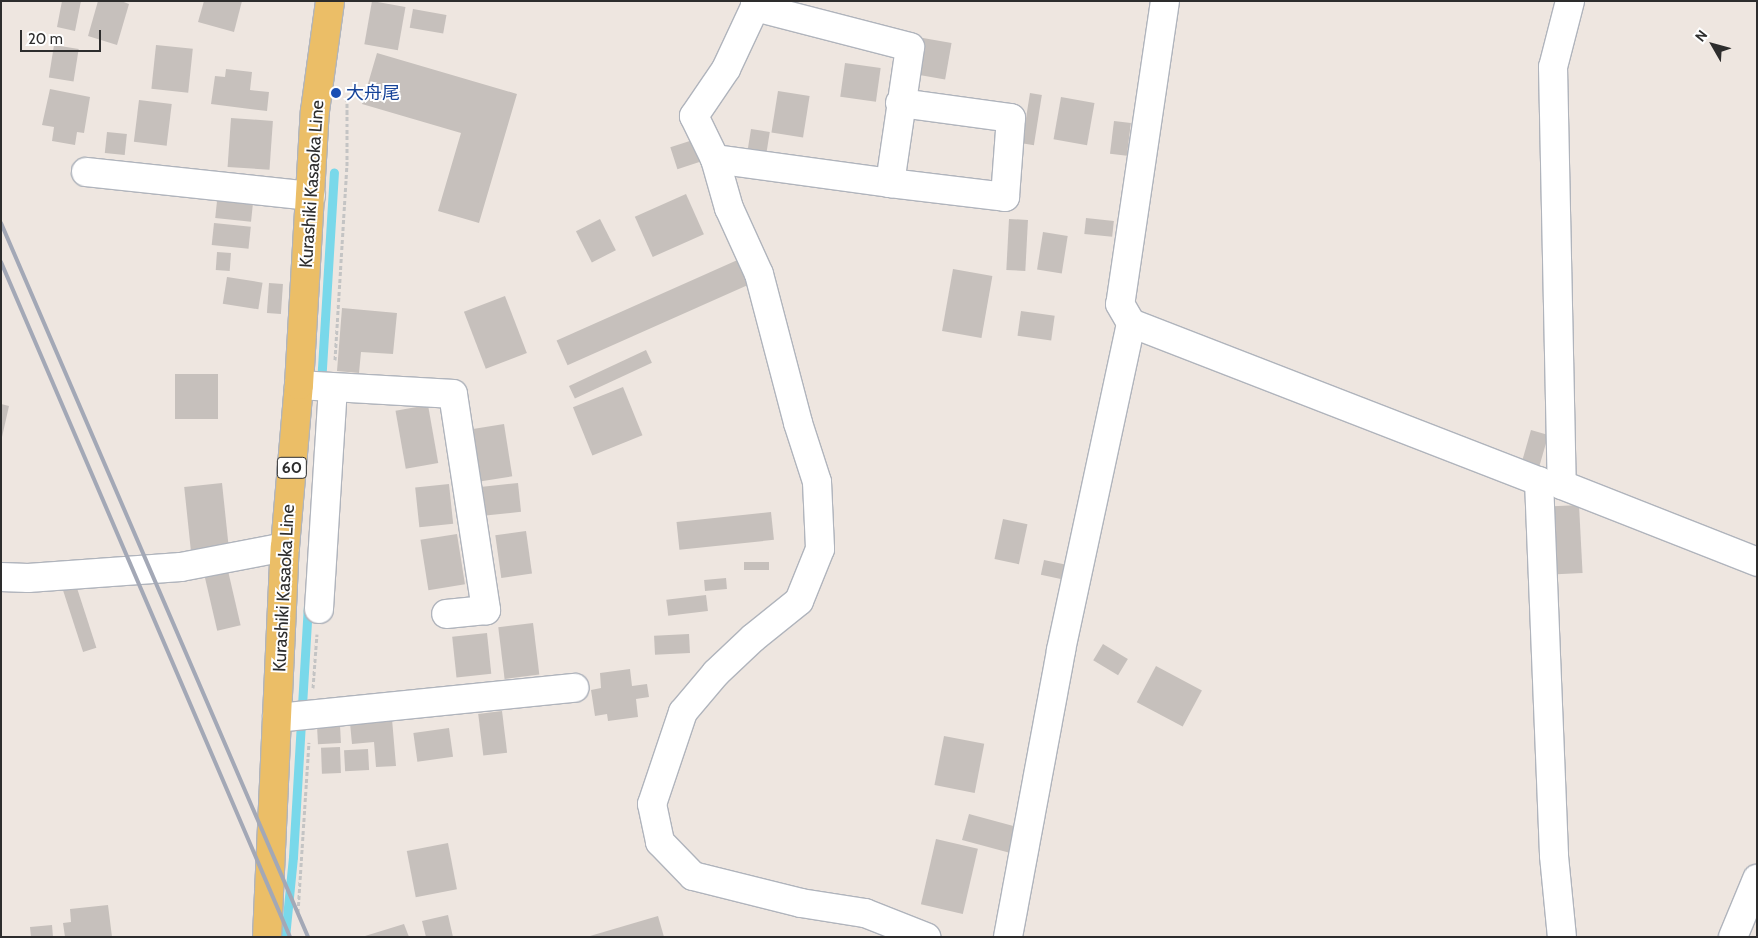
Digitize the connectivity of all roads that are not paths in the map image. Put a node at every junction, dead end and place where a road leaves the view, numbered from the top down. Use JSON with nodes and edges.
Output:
{"nodes":[{"id":1,"x":330,"y":1,"type":"edge"},
{"id":2,"x":1165,"y":1,"type":"edge"},
{"id":3,"x":1570,"y":1,"type":"edge"},
{"id":4,"x":755,"y":4,"type":"edge"},
{"id":5,"x":900,"y":103,"type":"junction"},
{"id":6,"x":715,"y":159,"type":"junction"},
{"id":7,"x":86,"y":172,"type":"dead end"},
{"id":8,"x":890,"y":183,"type":"junction"},
{"id":9,"x":311,"y":196,"type":"junction"},
{"id":10,"x":1131,"y":323,"type":"junction"},
{"id":11,"x":318,"y":387,"type":"junction"},
{"id":12,"x":1551,"y":483,"type":"junction"},
{"id":13,"x":285,"y":547,"type":"junction"},
{"id":14,"x":1757,"y":562,"type":"edge"},
{"id":15,"x":1,"y":577,"type":"edge"},
{"id":16,"x":319,"y":609,"type":"road end"},
{"id":17,"x":446,"y":614,"type":"dead end"},
{"id":18,"x":574,"y":688,"type":"dead end"},
{"id":19,"x":297,"y":717,"type":"junction"},
{"id":20,"x":1757,"y":878,"type":"edge"},
{"id":21,"x":267,"y":937,"type":"edge"},
{"id":22,"x":926,"y":937,"type":"edge"},
{"id":23,"x":1008,"y":937,"type":"edge"},
{"id":24,"x":1562,"y":937,"type":"edge"},
{"id":25,"x":1733,"y":937,"type":"edge"}],
"edges":[{"from":1,"to":9,"type":"main road","name":"Kurashiki Kasaoka Line","number":"60"},
{"from":2,"to":10,"type":"street"},
{"from":3,"to":12,"type":"street"},
{"from":4,"to":5,"type":"street"},
{"from":4,"to":6,"type":"street"},
{"from":5,"to":8,"type":"street"},
{"from":5,"to":8,"type":"street"},
{"from":6,"to":8,"type":"street"},
{"from":6,"to":22,"type":"street"},
{"from":7,"to":9,"type":"street"},
{"from":9,"to":11,"type":"main road","name":"Kurashiki Kasaoka Line","number":"60"},
{"from":10,"to":12,"type":"street"},
{"from":10,"to":23,"type":"street"},
{"from":11,"to":13,"type":"main road","name":"Kurashiki Kasaoka Line","number":"60"},
{"from":11,"to":16,"type":"street"},
{"from":11,"to":17,"type":"street"},
{"from":12,"to":14,"type":"street"},
{"from":12,"to":24,"type":"street"},
{"from":13,"to":15,"type":"street"},
{"from":13,"to":19,"type":"main road","name":"Kurashiki Kasaoka Line","number":"60"},
{"from":18,"to":19,"type":"street"},
{"from":19,"to":21,"type":"main road","name":"Kurashiki Kasaoka Line","number":"60"},
{"from":20,"to":25,"type":"street"}]}
